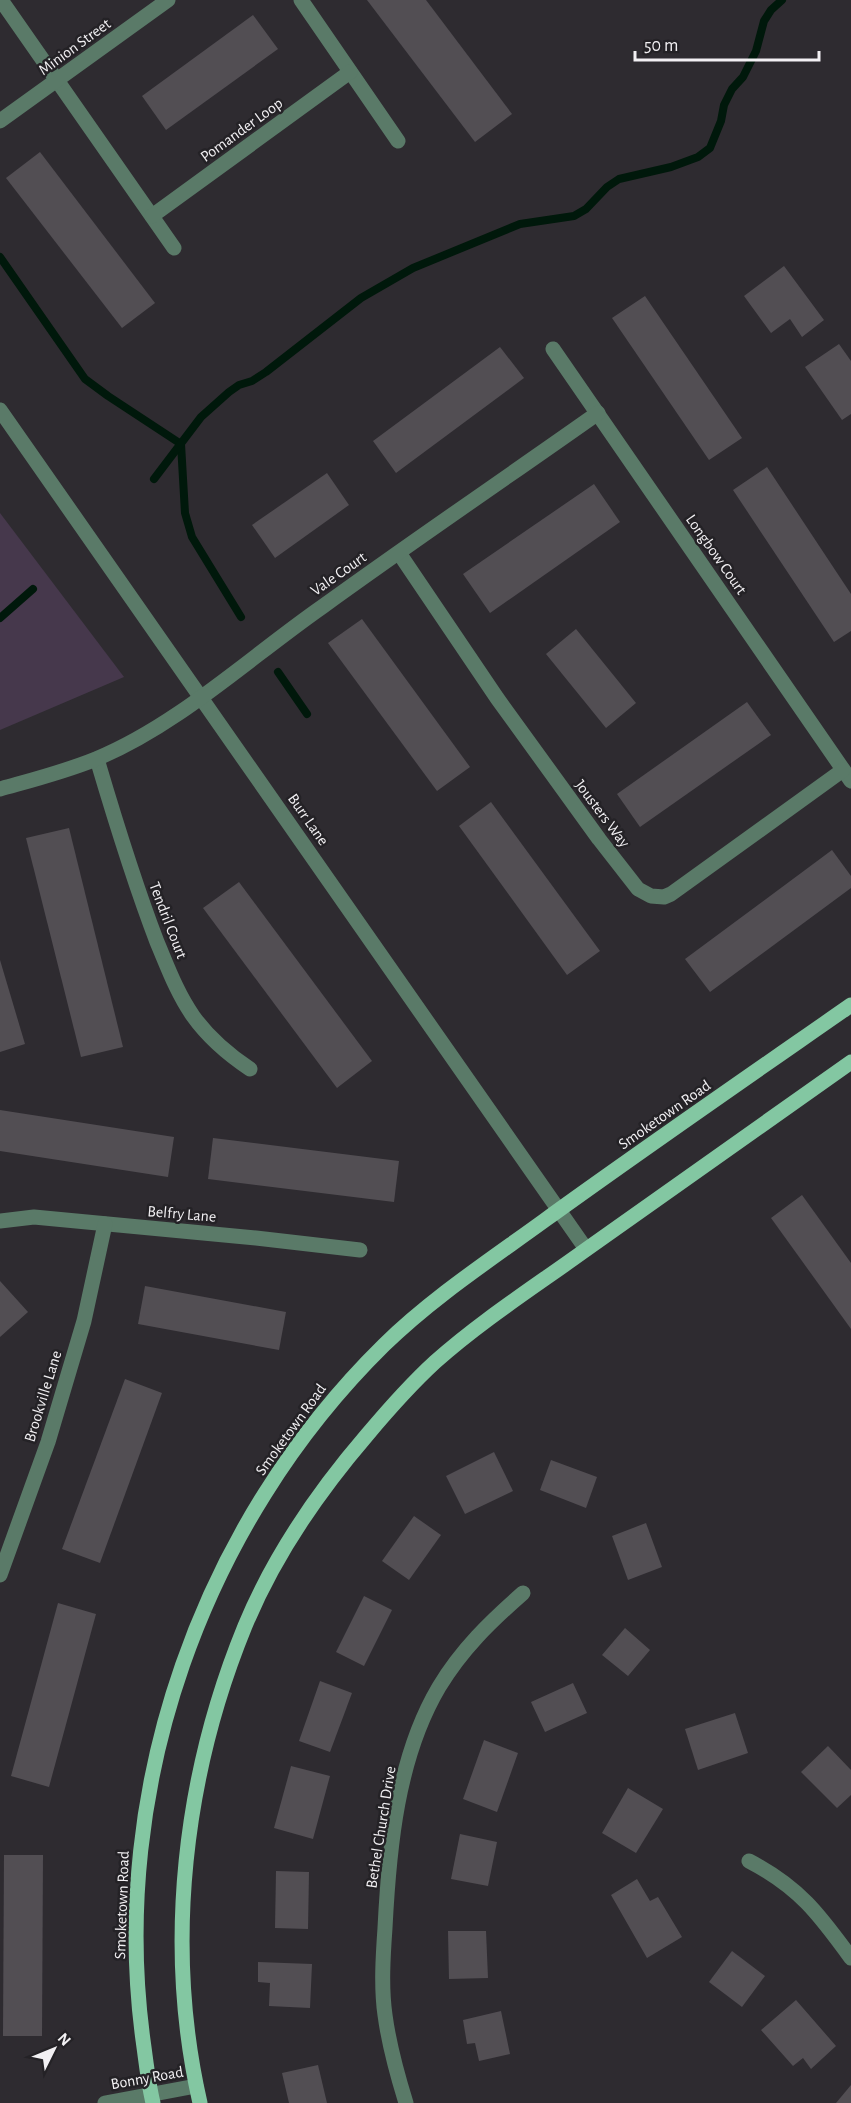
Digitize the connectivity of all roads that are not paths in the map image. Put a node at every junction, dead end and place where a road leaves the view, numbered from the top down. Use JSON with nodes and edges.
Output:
{"nodes":[{"id":1,"x":2,"y":0,"type":"edge"},
{"id":2,"x":168,"y":0,"type":"edge"},
{"id":3,"x":301,"y":0,"type":"edge"},
{"id":4,"x":350,"y":72,"type":"junction"},
{"id":5,"x":58,"y":80,"type":"junction"},
{"id":6,"x":0,"y":121,"type":"edge"},
{"id":7,"x":398,"y":141,"type":"dead end"},
{"id":8,"x":152,"y":216,"type":"junction"},
{"id":9,"x":174,"y":248,"type":"dead end"},
{"id":10,"x":553,"y":349,"type":"dead end"},
{"id":11,"x":0,"y":410,"type":"edge"},
{"id":12,"x":598,"y":413,"type":"junction"},
{"id":13,"x":399,"y":554,"type":"junction"},
{"id":14,"x":201,"y":696,"type":"junction"},
{"id":15,"x":97,"y":759,"type":"junction"},
{"id":16,"x":847,"y":775,"type":"edge"},
{"id":17,"x":0,"y":789,"type":"edge"},
{"id":18,"x":851,"y":1005,"type":"edge"},
{"id":19,"x":851,"y":1062,"type":"edge"},
{"id":20,"x":250,"y":1069,"type":"dead end"},
{"id":21,"x":559,"y":1210,"type":"junction"},
{"id":22,"x":0,"y":1221,"type":"edge"},
{"id":23,"x":105,"y":1224,"type":"junction"},
{"id":24,"x":586,"y":1249,"type":"junction"},
{"id":25,"x":360,"y":1250,"type":"dead end"},
{"id":26,"x":0,"y":1575,"type":"edge"},
{"id":27,"x":523,"y":1593,"type":"dead end"},
{"id":28,"x":749,"y":1861,"type":"dead end"},
{"id":29,"x":851,"y":1958,"type":"edge"},
{"id":30,"x":196,"y":2086,"type":"junction"},
{"id":31,"x":152,"y":2099,"type":"edge"},
{"id":32,"x":105,"y":2103,"type":"edge"},
{"id":33,"x":200,"y":2103,"type":"edge"},
{"id":34,"x":406,"y":2103,"type":"edge"}],
"edges":[{"from":1,"to":5,"type":"street"},
{"from":2,"to":5,"type":"street","name":"Minion Street"},
{"from":3,"to":4,"type":"street"},
{"from":4,"to":7,"type":"street"},
{"from":4,"to":8,"type":"street","name":"Pomander Loop"},
{"from":5,"to":6,"type":"street","name":"Minion Street"},
{"from":5,"to":8,"type":"street"},
{"from":8,"to":9,"type":"street"},
{"from":10,"to":12,"type":"street","name":"Longbow Court"},
{"from":11,"to":14,"type":"street","name":"Burr Lane"},
{"from":12,"to":13,"type":"street","name":"Vale Court"},
{"from":12,"to":16,"type":"street","name":"Longbow Court"},
{"from":13,"to":14,"type":"street","name":"Vale Court"},
{"from":13,"to":16,"type":"street","name":"Jousters Way"},
{"from":14,"to":15,"type":"street","name":"Vale Court"},
{"from":14,"to":21,"type":"street","name":"Burr Lane"},
{"from":15,"to":17,"type":"street","name":"Vale Court"},
{"from":15,"to":20,"type":"street","name":"Tendril Court"},
{"from":18,"to":21,"type":"main road","name":"Smoketown Road"},
{"from":19,"to":24,"type":"main road"},
{"from":21,"to":24,"type":"street","name":"Burr Lane"},
{"from":21,"to":31,"type":"main road","name":"Smoketown Road"},
{"from":22,"to":23,"type":"street","name":"Belfry Lane"},
{"from":23,"to":25,"type":"street","name":"Belfry Lane"},
{"from":23,"to":26,"type":"street","name":"Brookville Lane"},
{"from":24,"to":30,"type":"main road"},
{"from":27,"to":34,"type":"street","name":"Bethel Church Drive"},
{"from":28,"to":29,"type":"street"},
{"from":30,"to":31,"type":"street","name":"Bonny Road"},
{"from":30,"to":33,"type":"main road"},
{"from":31,"to":32,"type":"street","name":"Bonny Road"}]}
